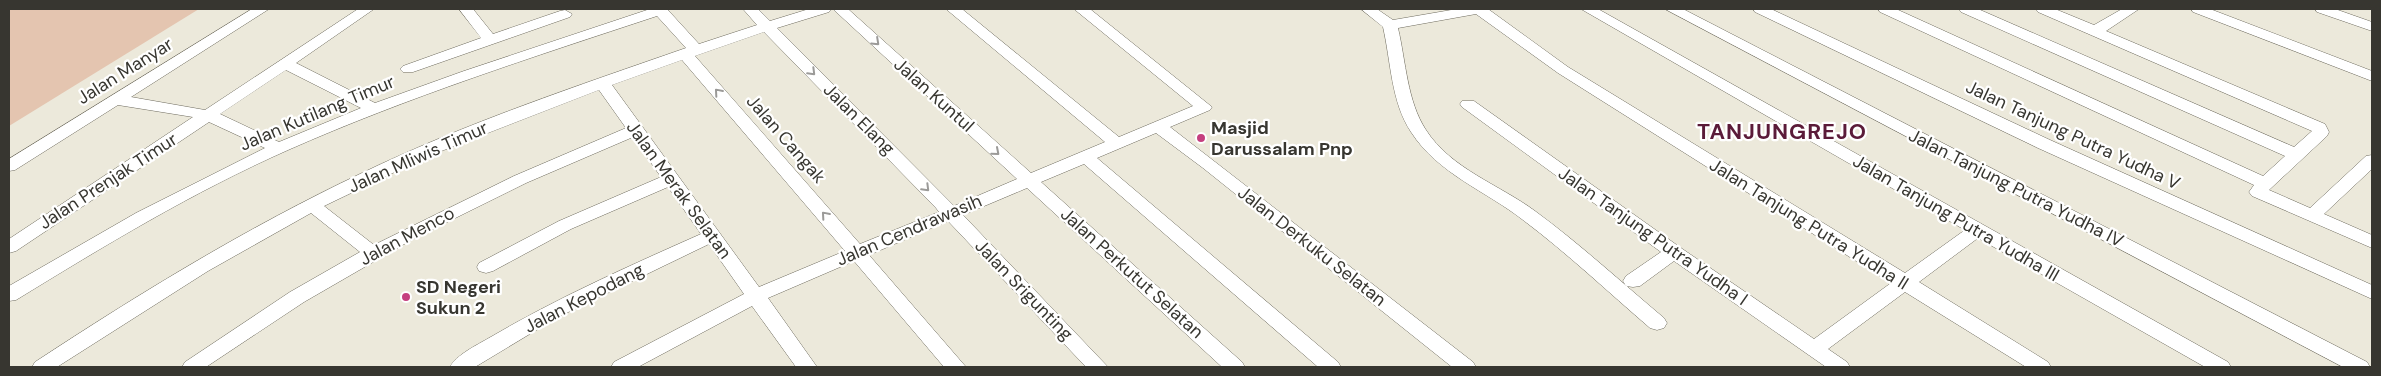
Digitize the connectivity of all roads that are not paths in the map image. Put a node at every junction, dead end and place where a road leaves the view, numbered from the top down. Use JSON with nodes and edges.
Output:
{"nodes":[{"id":1,"x":262,"y":9,"type":"edge"},
{"id":2,"x":366,"y":9,"type":"edge"},
{"id":3,"x":466,"y":9,"type":"edge"},
{"id":4,"x":750,"y":9,"type":"edge"},
{"id":5,"x":824,"y":9,"type":"edge"},
{"id":6,"x":840,"y":9,"type":"edge"},
{"id":7,"x":953,"y":9,"type":"edge"},
{"id":8,"x":1081,"y":9,"type":"edge"},
{"id":9,"x":1368,"y":9,"type":"edge"},
{"id":10,"x":1480,"y":9,"type":"edge"},
{"id":11,"x":1588,"y":9,"type":"edge"},
{"id":12,"x":1672,"y":9,"type":"edge"},
{"id":13,"x":1760,"y":9,"type":"edge"},
{"id":14,"x":1885,"y":9,"type":"edge"},
{"id":15,"x":1966,"y":9,"type":"edge"},
{"id":16,"x":2042,"y":9,"type":"edge"},
{"id":17,"x":2132,"y":9,"type":"edge"},
{"id":18,"x":2198,"y":9,"type":"edge"},
{"id":19,"x":2322,"y":9,"type":"edge"},
{"id":20,"x":660,"y":10,"type":"edge"},
{"id":21,"x":563,"y":11,"type":"edge"},
{"id":22,"x":1390,"y":24,"type":"junction"},
{"id":23,"x":767,"y":26,"type":"junction"},
{"id":24,"x":2372,"y":27,"type":"edge"},
{"id":25,"x":2095,"y":31,"type":"junction"},
{"id":26,"x":587,"y":34,"type":"junction"},
{"id":27,"x":490,"y":40,"type":"junction"},
{"id":28,"x":415,"y":50,"type":"dead end"},
{"id":29,"x":690,"y":52,"type":"junction"},
{"id":30,"x":285,"y":63,"type":"junction"},
{"id":31,"x":408,"y":69,"type":"junction"},
{"id":32,"x":2372,"y":76,"type":"edge"},
{"id":33,"x":603,"y":84,"type":"junction"},
{"id":34,"x":426,"y":90,"type":"junction"},
{"id":35,"x":117,"y":100,"type":"junction"},
{"id":36,"x":1468,"y":104,"type":"dead end"},
{"id":37,"x":373,"y":108,"type":"junction"},
{"id":38,"x":208,"y":115,"type":"junction"},
{"id":39,"x":1157,"y":126,"type":"junction"},
{"id":40,"x":636,"y":130,"type":"junction"},
{"id":41,"x":1116,"y":144,"type":"junction"},
{"id":42,"x":280,"y":148,"type":"junction"},
{"id":43,"x":2295,"y":154,"type":"junction"},
{"id":44,"x":1086,"y":157,"type":"junction"},
{"id":45,"x":2372,"y":160,"type":"edge"},
{"id":46,"x":9,"y":166,"type":"edge"},
{"id":47,"x":672,"y":178,"type":"junction"},
{"id":48,"x":1029,"y":180,"type":"junction"},
{"id":49,"x":2265,"y":183,"type":"junction"},
{"id":50,"x":312,"y":205,"type":"junction"},
{"id":51,"x":950,"y":213,"type":"junction"},
{"id":52,"x":2312,"y":216,"type":"junction"},
{"id":53,"x":1977,"y":230,"type":"junction"},
{"id":54,"x":712,"y":236,"type":"junction"},
{"id":55,"x":2372,"y":242,"type":"edge"},
{"id":56,"x":9,"y":247,"type":"edge"},
{"id":57,"x":857,"y":251,"type":"junction"},
{"id":58,"x":373,"y":252,"type":"junction"},
{"id":59,"x":1674,"y":252,"type":"junction"},
{"id":60,"x":486,"y":267,"type":"dead end"},
{"id":61,"x":1633,"y":281,"type":"dead end"},
{"id":62,"x":1904,"y":284,"type":"junction"},
{"id":63,"x":2372,"y":293,"type":"edge"},
{"id":64,"x":9,"y":295,"type":"edge"},
{"id":65,"x":757,"y":295,"type":"junction"},
{"id":66,"x":1657,"y":323,"type":"dead end"},
{"id":67,"x":1814,"y":349,"type":"junction"},
{"id":68,"x":42,"y":367,"type":"edge"},
{"id":69,"x":192,"y":367,"type":"edge"},
{"id":70,"x":460,"y":367,"type":"edge"},
{"id":71,"x":621,"y":367,"type":"edge"},
{"id":72,"x":807,"y":367,"type":"edge"},
{"id":73,"x":956,"y":367,"type":"edge"},
{"id":74,"x":1098,"y":367,"type":"edge"},
{"id":75,"x":1234,"y":367,"type":"edge"},
{"id":76,"x":1331,"y":367,"type":"edge"},
{"id":77,"x":1466,"y":367,"type":"edge"},
{"id":78,"x":1840,"y":367,"type":"edge"},
{"id":79,"x":2041,"y":367,"type":"edge"},
{"id":80,"x":2220,"y":367,"type":"edge"},
{"id":81,"x":2360,"y":367,"type":"edge"}],
"edges":[{"from":1,"to":35,"type":"street","name":"Jalan Manyar"},
{"from":2,"to":30,"type":"street","name":"Jalan Prenjak Timur"},
{"from":3,"to":27,"type":"street"},
{"from":4,"to":23,"type":"street","name":"Jalan Elang"},
{"from":5,"to":23,"type":"street","name":"Jalan Mliwis Timur"},
{"from":6,"to":48,"type":"street","name":"Jalan Kuntul","one_way":true},
{"from":7,"to":41,"type":"street"},
{"from":8,"to":39,"type":"street","name":"Jalan Cendrawasih"},
{"from":9,"to":22,"type":"street"},
{"from":10,"to":22,"type":"street"},
{"from":10,"to":62,"type":"street","name":"Jalan Tanjung Putra Yudha II"},
{"from":11,"to":53,"type":"street","name":"Jalan Tanjung Putra Yudha III"},
{"from":12,"to":81,"type":"street","name":"Jalan Tanjung Putra Yudha IV"},
{"from":13,"to":63,"type":"street","name":"Jalan Tanjung Putra Yudha V"},
{"from":14,"to":49,"type":"street"},
{"from":15,"to":43,"type":"street"},
{"from":16,"to":25,"type":"street"},
{"from":17,"to":25,"type":"street"},
{"from":18,"to":32,"type":"street"},
{"from":19,"to":24,"type":"street"},
{"from":20,"to":26,"type":"street","name":"Jalan Kutilang Timur"},
{"from":20,"to":29,"type":"street","name":"Jalan Cangak"},
{"from":21,"to":26,"type":"street"},
{"from":21,"to":27,"type":"street"},
{"from":22,"to":66,"type":"street"},
{"from":23,"to":29,"type":"street","name":"Jalan Mliwis Timur"},
{"from":23,"to":51,"type":"street","name":"Jalan Elang","one_way":true},
{"from":25,"to":43,"type":"street"},
{"from":26,"to":34,"type":"street","name":"Jalan Kutilang Timur"},
{"from":27,"to":31,"type":"street"},
{"from":28,"to":31,"type":"street"},
{"from":29,"to":33,"type":"street","name":"Jalan Mliwis Timur"},
{"from":57,"to":29,"type":"street","name":"Jalan Cangak","one_way":true},
{"from":30,"to":37,"type":"street"},
{"from":30,"to":38,"type":"street","name":"Jalan Prenjak Timur"},
{"from":31,"to":34,"type":"street"},
{"from":33,"to":40,"type":"street","name":"Jalan Merak Selatan"},
{"from":33,"to":50,"type":"street","name":"Jalan Mliwis Timur"},
{"from":34,"to":37,"type":"street","name":"Jalan Kutilang Timur"},
{"from":35,"to":38,"type":"street"},
{"from":35,"to":46,"type":"street","name":"Jalan Manyar"},
{"from":36,"to":59,"type":"street","name":"Jalan Tanjung Putra Yudha I"},
{"from":37,"to":42,"type":"street","name":"Jalan Kutilang Timur"},
{"from":38,"to":42,"type":"street"},
{"from":38,"to":56,"type":"street","name":"Jalan Prenjak Timur"},
{"from":39,"to":41,"type":"street","name":"Jalan Cendrawasih"},
{"from":39,"to":77,"type":"street","name":"Jalan Derkuku Selatan"},
{"from":40,"to":47,"type":"street","name":"Jalan Merak Selatan"},
{"from":40,"to":58,"type":"street","name":"Jalan Menco"},
{"from":41,"to":44,"type":"street","name":"Jalan Cendrawasih"},
{"from":42,"to":64,"type":"street","name":"Jalan Kutilang Timur"},
{"from":43,"to":49,"type":"street"},
{"from":44,"to":48,"type":"street","name":"Jalan Cendrawasih"},
{"from":44,"to":76,"type":"street"},
{"from":45,"to":52,"type":"street"},
{"from":47,"to":54,"type":"street","name":"Jalan Merak Selatan"},
{"from":47,"to":60,"type":"street"},
{"from":48,"to":51,"type":"street","name":"Jalan Cendrawasih"},
{"from":48,"to":75,"type":"street","name":"Jalan Perkutut Selatan"},
{"from":49,"to":52,"type":"street"},
{"from":50,"to":58,"type":"street"},
{"from":50,"to":68,"type":"street","name":"Jalan Mliwis Timur"},
{"from":51,"to":57,"type":"street","name":"Jalan Cendrawasih"},
{"from":51,"to":74,"type":"street","name":"Jalan Srigunting"},
{"from":52,"to":55,"type":"street"},
{"from":53,"to":62,"type":"street"},
{"from":53,"to":80,"type":"street","name":"Jalan Tanjung Putra Yudha III"},
{"from":54,"to":65,"type":"street","name":"Jalan Merak Selatan"},
{"from":54,"to":70,"type":"street","name":"Jalan Kepodang"},
{"from":57,"to":65,"type":"street","name":"Jalan Cendrawasih"},
{"from":57,"to":73,"type":"street","name":"Jalan Cangak"},
{"from":58,"to":69,"type":"street","name":"Jalan Menco"},
{"from":59,"to":61,"type":"street"},
{"from":59,"to":67,"type":"street","name":"Jalan Tanjung Putra Yudha I"},
{"from":62,"to":67,"type":"street"},
{"from":62,"to":79,"type":"street","name":"Jalan Tanjung Putra Yudha II"},
{"from":65,"to":71,"type":"street","name":"Jalan Cendrawasih"},
{"from":65,"to":72,"type":"street","name":"Jalan Merak Selatan"},
{"from":67,"to":78,"type":"street","name":"Jalan Tanjung Putra Yudha I"}]}
